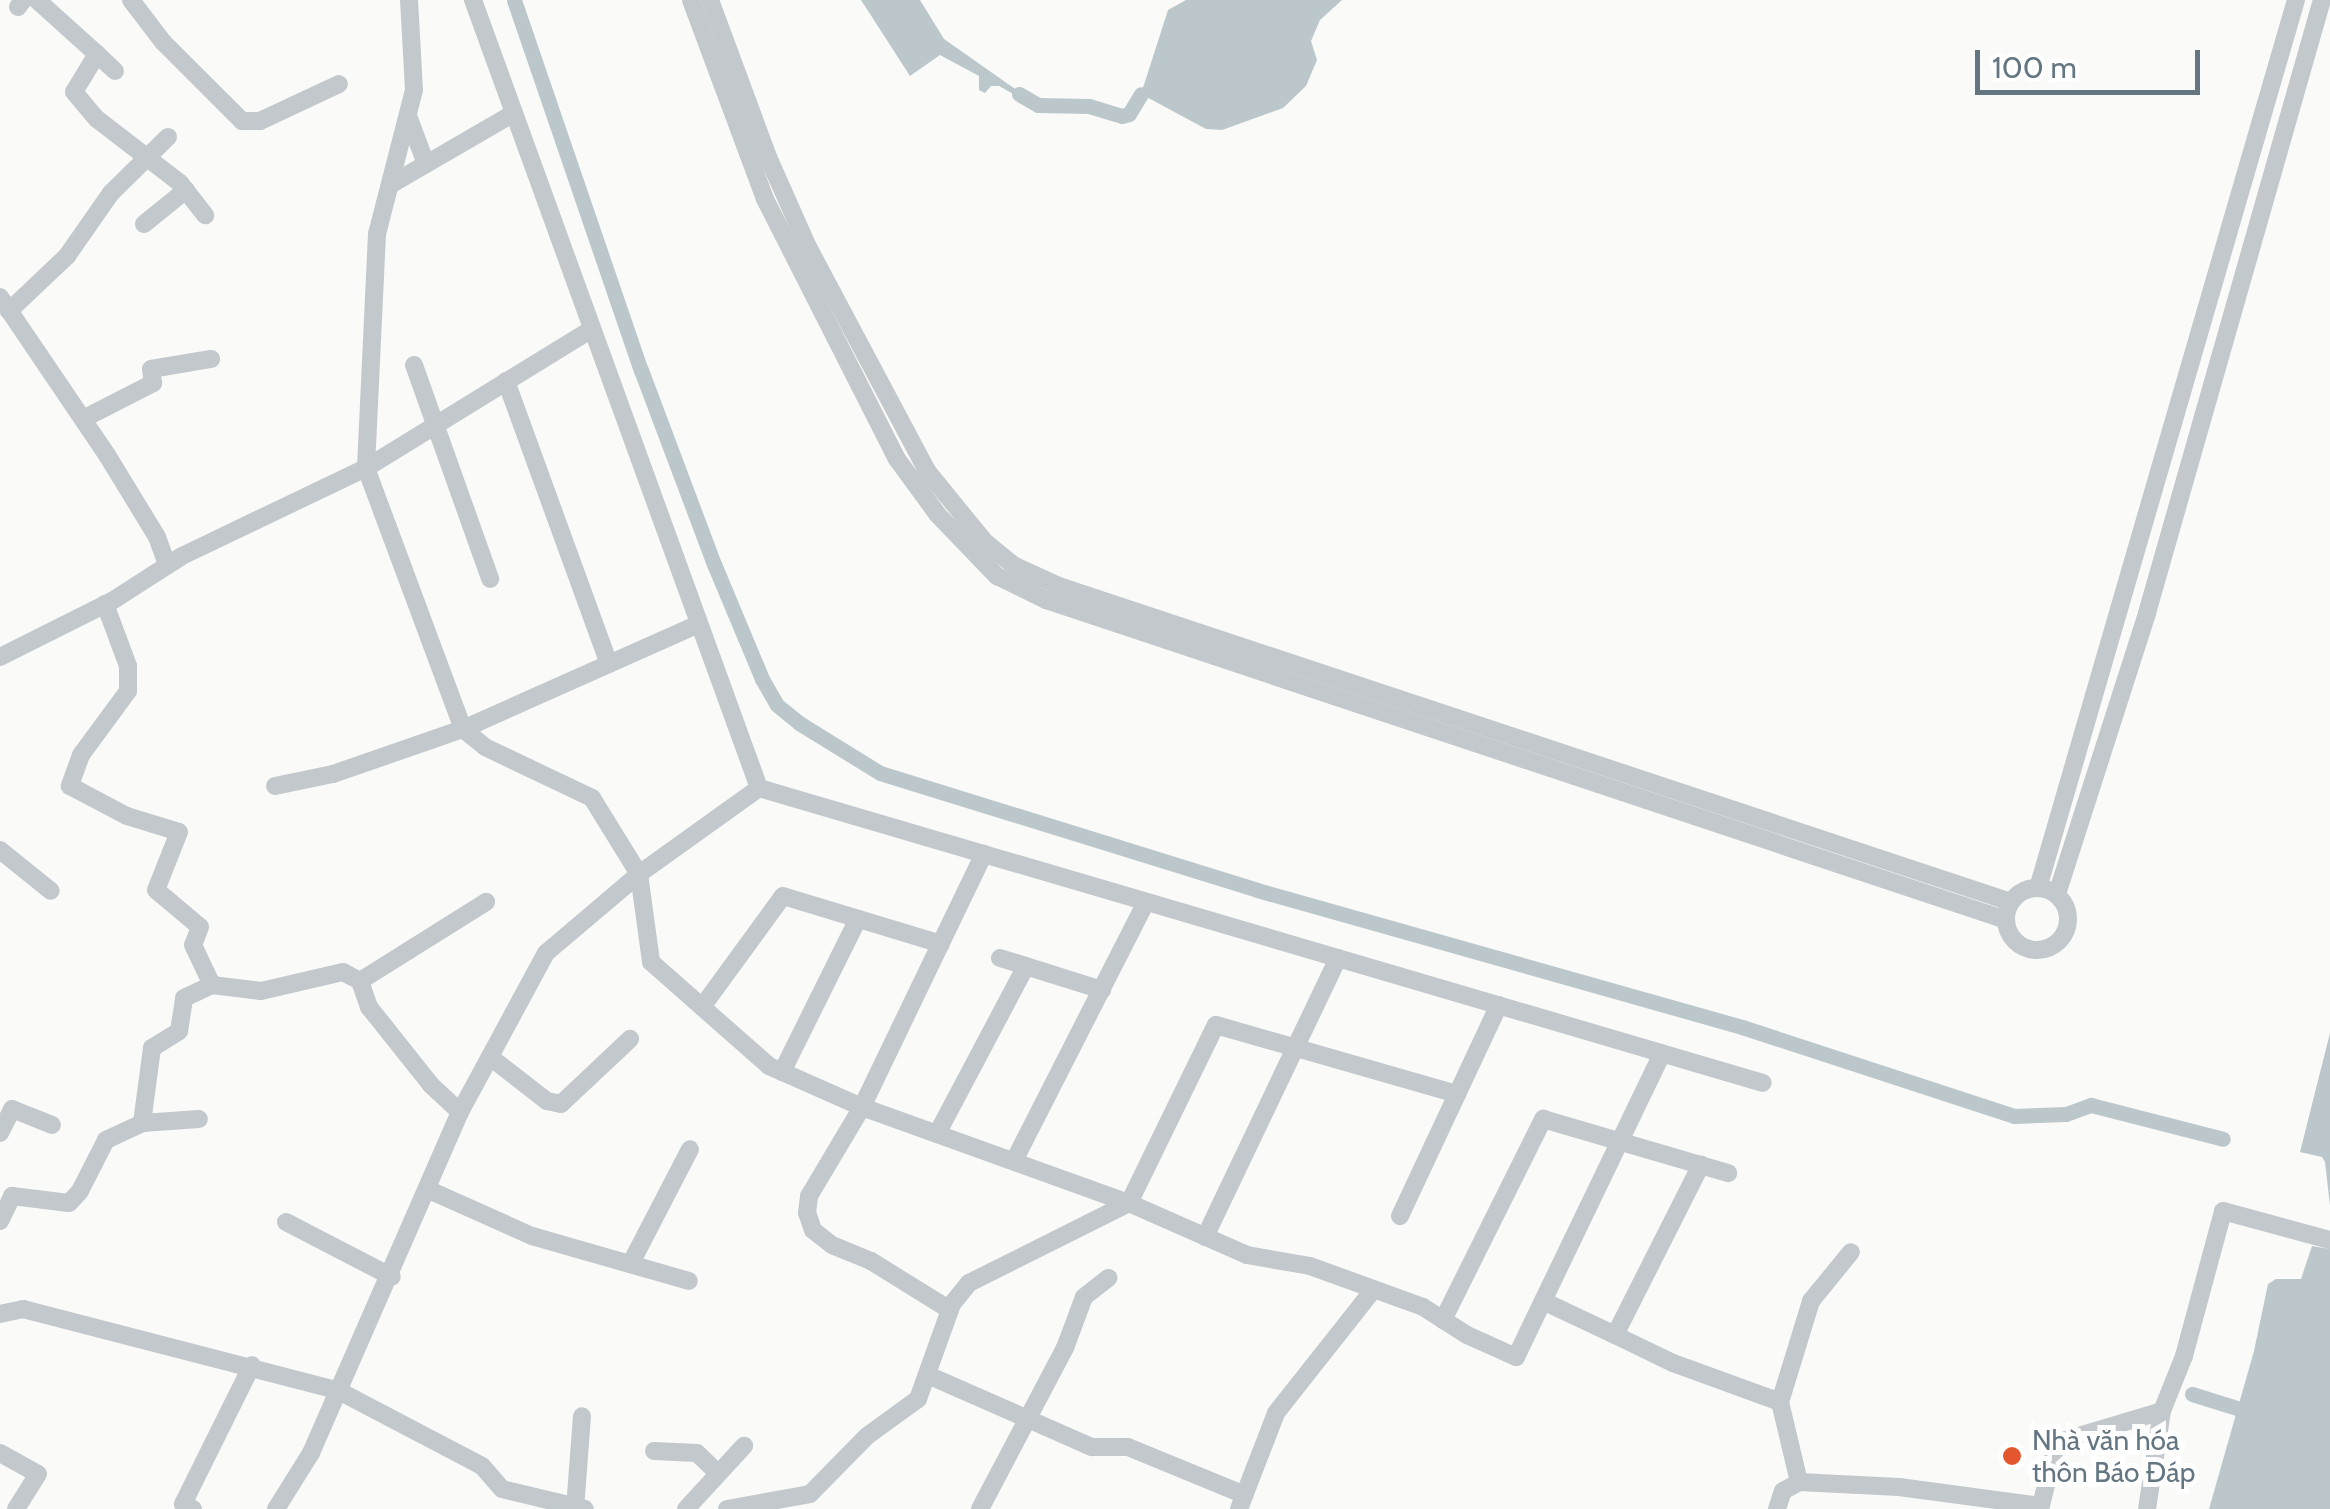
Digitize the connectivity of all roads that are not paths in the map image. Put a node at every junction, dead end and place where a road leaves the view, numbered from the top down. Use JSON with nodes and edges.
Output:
{"nodes":[{"id":1,"x":37,"y":0,"type":"edge"},
{"id":2,"x":131,"y":0,"type":"edge"},
{"id":3,"x":409,"y":0,"type":"edge"},
{"id":4,"x":473,"y":0,"type":"edge"},
{"id":5,"x":691,"y":0,"type":"edge"},
{"id":6,"x":710,"y":0,"type":"edge"},
{"id":7,"x":2296,"y":0,"type":"edge"},
{"id":8,"x":2322,"y":0,"type":"edge"},
{"id":9,"x":97,"y":54,"type":"junction"},
{"id":10,"x":115,"y":71,"type":"dead end"},
{"id":11,"x":339,"y":84,"type":"dead end"},
{"id":12,"x":514,"y":113,"type":"junction"},
{"id":13,"x":407,"y":115,"type":"junction"},
{"id":14,"x":168,"y":137,"type":"dead end"},
{"id":15,"x":149,"y":156,"type":"junction"},
{"id":16,"x":426,"y":164,"type":"junction"},
{"id":17,"x":390,"y":185,"type":"junction"},
{"id":18,"x":186,"y":190,"type":"junction"},
{"id":19,"x":206,"y":215,"type":"dead end"},
{"id":20,"x":144,"y":224,"type":"dead end"},
{"id":21,"x":805,"y":260,"type":"junction"},
{"id":22,"x":4,"y":304,"type":"edge"},
{"id":23,"x":592,"y":328,"type":"junction"},
{"id":24,"x":211,"y":360,"type":"dead end"},
{"id":25,"x":414,"y":365,"type":"dead end"},
{"id":26,"x":2187,"y":373,"type":"junction"},
{"id":27,"x":506,"y":382,"type":"junction"},
{"id":28,"x":2212,"y":382,"type":"junction"},
{"id":29,"x":83,"y":419,"type":"junction"},
{"id":30,"x":436,"y":425,"type":"junction"},
{"id":31,"x":366,"y":468,"type":"junction"},
{"id":32,"x":167,"y":566,"type":"junction"},
{"id":33,"x":490,"y":579,"type":"dead end"},
{"id":34,"x":105,"y":604,"type":"junction"},
{"id":35,"x":699,"y":624,"type":"junction"},
{"id":36,"x":0,"y":658,"type":"edge"},
{"id":37,"x":609,"y":664,"type":"junction"},
{"id":38,"x":463,"y":729,"type":"junction"},
{"id":39,"x":276,"y":786,"type":"dead end"},
{"id":40,"x":759,"y":788,"type":"junction"},
{"id":41,"x":0,"y":850,"type":"edge"},
{"id":42,"x":984,"y":854,"type":"junction"},
{"id":43,"x":639,"y":874,"type":"junction"},
{"id":44,"x":2038,"y":888,"type":"junction"},
{"id":45,"x":51,"y":892,"type":"dead end"},
{"id":46,"x":2057,"y":894,"type":"junction"},
{"id":47,"x":486,"y":902,"type":"dead end"},
{"id":48,"x":1146,"y":902,"type":"junction"},
{"id":49,"x":2008,"y":911,"type":"junction"},
{"id":50,"x":858,"y":919,"type":"junction"},
{"id":51,"x":941,"y":944,"type":"junction"},
{"id":52,"x":1000,"y":958,"type":"dead end"},
{"id":53,"x":1338,"y":958,"type":"junction"},
{"id":54,"x":1026,"y":966,"type":"junction"},
{"id":55,"x":360,"y":982,"type":"junction"},
{"id":56,"x":212,"y":985,"type":"junction"},
{"id":57,"x":1102,"y":990,"type":"junction"},
{"id":58,"x":1499,"y":1005,"type":"junction"},
{"id":59,"x":702,"y":1007,"type":"junction"},
{"id":60,"x":630,"y":1039,"type":"dead end"},
{"id":61,"x":1295,"y":1048,"type":"junction"},
{"id":62,"x":1662,"y":1053,"type":"junction"},
{"id":63,"x":490,"y":1057,"type":"junction"},
{"id":64,"x":782,"y":1072,"type":"junction"},
{"id":65,"x":1763,"y":1083,"type":"dead end"},
{"id":66,"x":1457,"y":1094,"type":"junction"},
{"id":67,"x":862,"y":1107,"type":"junction"},
{"id":68,"x":460,"y":1112,"type":"junction"},
{"id":69,"x":199,"y":1119,"type":"dead end"},
{"id":70,"x":142,"y":1124,"type":"junction"},
{"id":71,"x":52,"y":1126,"type":"dead end"},
{"id":72,"x":0,"y":1133,"type":"edge"},
{"id":73,"x":937,"y":1134,"type":"junction"},
{"id":74,"x":1620,"y":1142,"type":"junction"},
{"id":75,"x":690,"y":1149,"type":"dead end"},
{"id":76,"x":1014,"y":1162,"type":"junction"},
{"id":77,"x":1701,"y":1165,"type":"junction"},
{"id":78,"x":1728,"y":1173,"type":"dead end"},
{"id":79,"x":428,"y":1190,"type":"junction"},
{"id":80,"x":6,"y":1192,"type":"edge"},
{"id":81,"x":1129,"y":1203,"type":"junction"},
{"id":82,"x":1400,"y":1216,"type":"dead end"},
{"id":83,"x":0,"y":1221,"type":"edge"},
{"id":84,"x":286,"y":1222,"type":"dead end"},
{"id":85,"x":1205,"y":1237,"type":"junction"},
{"id":86,"x":2330,"y":1240,"type":"edge"},
{"id":87,"x":1851,"y":1252,"type":"dead end"},
{"id":88,"x":631,"y":1264,"type":"junction"},
{"id":89,"x":392,"y":1277,"type":"junction"},
{"id":90,"x":1108,"y":1278,"type":"dead end"},
{"id":91,"x":689,"y":1281,"type":"dead end"},
{"id":92,"x":1373,"y":1290,"type":"junction"},
{"id":93,"x":1543,"y":1301,"type":"junction"},
{"id":94,"x":950,"y":1310,"type":"junction"},
{"id":95,"x":0,"y":1314,"type":"edge"},
{"id":96,"x":1444,"y":1320,"type":"junction"},
{"id":97,"x":1615,"y":1335,"type":"junction"},
{"id":98,"x":252,"y":1365,"type":"junction"},
{"id":99,"x":930,"y":1376,"type":"junction"},
{"id":100,"x":339,"y":1391,"type":"junction"},
{"id":101,"x":1780,"y":1402,"type":"junction"},
{"id":102,"x":2162,"y":1411,"type":"junction"},
{"id":103,"x":582,"y":1416,"type":"dead end"},
{"id":104,"x":1029,"y":1419,"type":"junction"},
{"id":105,"x":744,"y":1446,"type":"dead end"},
{"id":106,"x":654,"y":1451,"type":"dead end"},
{"id":107,"x":0,"y":1454,"type":"edge"},
{"id":108,"x":718,"y":1473,"type":"junction"},
{"id":109,"x":1799,"y":1482,"type":"junction"},
{"id":110,"x":1242,"y":1502,"type":"edge"},
{"id":111,"x":803,"y":1504,"type":"edge"},
{"id":112,"x":579,"y":1508,"type":"edge"},
{"id":113,"x":2040,"y":1508,"type":"edge"},
{"id":114,"x":16,"y":1509,"type":"edge"},
{"id":115,"x":194,"y":1509,"type":"edge"},
{"id":116,"x":276,"y":1509,"type":"edge"},
{"id":117,"x":686,"y":1509,"type":"edge"},
{"id":118,"x":727,"y":1509,"type":"edge"},
{"id":119,"x":980,"y":1509,"type":"edge"},
{"id":120,"x":1776,"y":1509,"type":"edge"},
{"id":121,"x":2147,"y":1509,"type":"edge"}],
"edges":[{"from":1,"to":9,"type":"street"},
{"from":2,"to":11,"type":"street"},
{"from":3,"to":13,"type":"street"},
{"from":4,"to":12,"type":"street"},
{"from":5,"to":21,"type":"street"},
{"from":6,"to":21,"type":"street"},
{"from":7,"to":26,"type":"street"},
{"from":8,"to":28,"type":"street"},
{"from":9,"to":10,"type":"street"},
{"from":9,"to":15,"type":"street"},
{"from":12,"to":16,"type":"street"},
{"from":12,"to":23,"type":"street"},
{"from":13,"to":16,"type":"street"},
{"from":13,"to":17,"type":"street"},
{"from":14,"to":15,"type":"street"},
{"from":15,"to":18,"type":"street"},
{"from":15,"to":22,"type":"street"},
{"from":16,"to":17,"type":"street"},
{"from":17,"to":31,"type":"street"},
{"from":18,"to":19,"type":"street"},
{"from":18,"to":20,"type":"street"},
{"from":21,"to":49,"type":"street"},
{"from":22,"to":29,"type":"street"},
{"from":23,"to":27,"type":"street"},
{"from":23,"to":35,"type":"street"},
{"from":24,"to":29,"type":"street"},
{"from":25,"to":30,"type":"street"},
{"from":26,"to":28,"type":"street"},
{"from":26,"to":44,"type":"street"},
{"from":27,"to":30,"type":"street"},
{"from":27,"to":37,"type":"street"},
{"from":28,"to":46,"type":"street"},
{"from":29,"to":32,"type":"street"},
{"from":30,"to":31,"type":"street"},
{"from":30,"to":33,"type":"street"},
{"from":31,"to":32,"type":"street"},
{"from":31,"to":38,"type":"street"},
{"from":32,"to":34,"type":"street"},
{"from":34,"to":36,"type":"street"},
{"from":34,"to":56,"type":"street"},
{"from":35,"to":37,"type":"street"},
{"from":35,"to":40,"type":"street"},
{"from":37,"to":38,"type":"street"},
{"from":38,"to":39,"type":"street"},
{"from":38,"to":43,"type":"street"},
{"from":40,"to":42,"type":"street"},
{"from":40,"to":43,"type":"street"},
{"from":41,"to":45,"type":"street"},
{"from":42,"to":48,"type":"street"},
{"from":42,"to":51,"type":"street"},
{"from":43,"to":59,"type":"street"},
{"from":43,"to":63,"type":"street"},
{"from":44,"to":46,"type":"street"},
{"from":44,"to":49,"type":"street"},
{"from":46,"to":49,"type":"street"},
{"from":47,"to":55,"type":"street"},
{"from":48,"to":53,"type":"street"},
{"from":48,"to":57,"type":"street"},
{"from":50,"to":51,"type":"street"},
{"from":50,"to":59,"type":"street"},
{"from":50,"to":64,"type":"street"},
{"from":51,"to":67,"type":"street"},
{"from":52,"to":54,"type":"street"},
{"from":53,"to":58,"type":"street"},
{"from":53,"to":61,"type":"street"},
{"from":54,"to":57,"type":"street"},
{"from":54,"to":73,"type":"street"},
{"from":55,"to":56,"type":"street"},
{"from":55,"to":68,"type":"street"},
{"from":56,"to":70,"type":"street"},
{"from":57,"to":76,"type":"street"},
{"from":58,"to":62,"type":"street"},
{"from":58,"to":66,"type":"street"},
{"from":59,"to":64,"type":"street"},
{"from":60,"to":63,"type":"street"},
{"from":61,"to":66,"type":"street"},
{"from":61,"to":81,"type":"street"},
{"from":61,"to":85,"type":"street"},
{"from":62,"to":65,"type":"street"},
{"from":62,"to":74,"type":"street"},
{"from":63,"to":68,"type":"street"},
{"from":64,"to":67,"type":"street"},
{"from":66,"to":82,"type":"street"},
{"from":67,"to":73,"type":"street"},
{"from":67,"to":94,"type":"street"},
{"from":68,"to":79,"type":"street"},
{"from":69,"to":70,"type":"street"},
{"from":70,"to":80,"type":"street"},
{"from":71,"to":72,"type":"street"},
{"from":73,"to":76,"type":"street"},
{"from":74,"to":77,"type":"street"},
{"from":74,"to":93,"type":"street"},
{"from":74,"to":96,"type":"street"},
{"from":75,"to":88,"type":"street"},
{"from":76,"to":81,"type":"street"},
{"from":77,"to":78,"type":"street"},
{"from":77,"to":97,"type":"street"},
{"from":79,"to":88,"type":"street"},
{"from":79,"to":89,"type":"street"},
{"from":80,"to":83,"type":"street"},
{"from":81,"to":85,"type":"street"},
{"from":81,"to":94,"type":"street"},
{"from":84,"to":89,"type":"street"},
{"from":85,"to":92,"type":"street"},
{"from":86,"to":102,"type":"street"},
{"from":87,"to":101,"type":"street"},
{"from":88,"to":91,"type":"street"},
{"from":89,"to":100,"type":"street"},
{"from":90,"to":104,"type":"street"},
{"from":92,"to":96,"type":"street"},
{"from":92,"to":110,"type":"street"},
{"from":93,"to":96,"type":"street"},
{"from":93,"to":97,"type":"street"},
{"from":94,"to":99,"type":"street"},
{"from":95,"to":98,"type":"street"},
{"from":97,"to":101,"type":"street"},
{"from":98,"to":100,"type":"street"},
{"from":98,"to":115,"type":"street"},
{"from":99,"to":104,"type":"street"},
{"from":99,"to":111,"type":"street"},
{"from":100,"to":112,"type":"street"},
{"from":100,"to":116,"type":"street"},
{"from":101,"to":109,"type":"street"},
{"from":102,"to":113,"type":"street"},
{"from":102,"to":121,"type":"street"},
{"from":103,"to":112,"type":"street"},
{"from":104,"to":110,"type":"street"},
{"from":104,"to":119,"type":"street"},
{"from":105,"to":108,"type":"street"},
{"from":106,"to":108,"type":"street"},
{"from":107,"to":114,"type":"street"},
{"from":108,"to":117,"type":"street"},
{"from":109,"to":113,"type":"street"},
{"from":109,"to":120,"type":"street"},
{"from":111,"to":118,"type":"street"}]}
